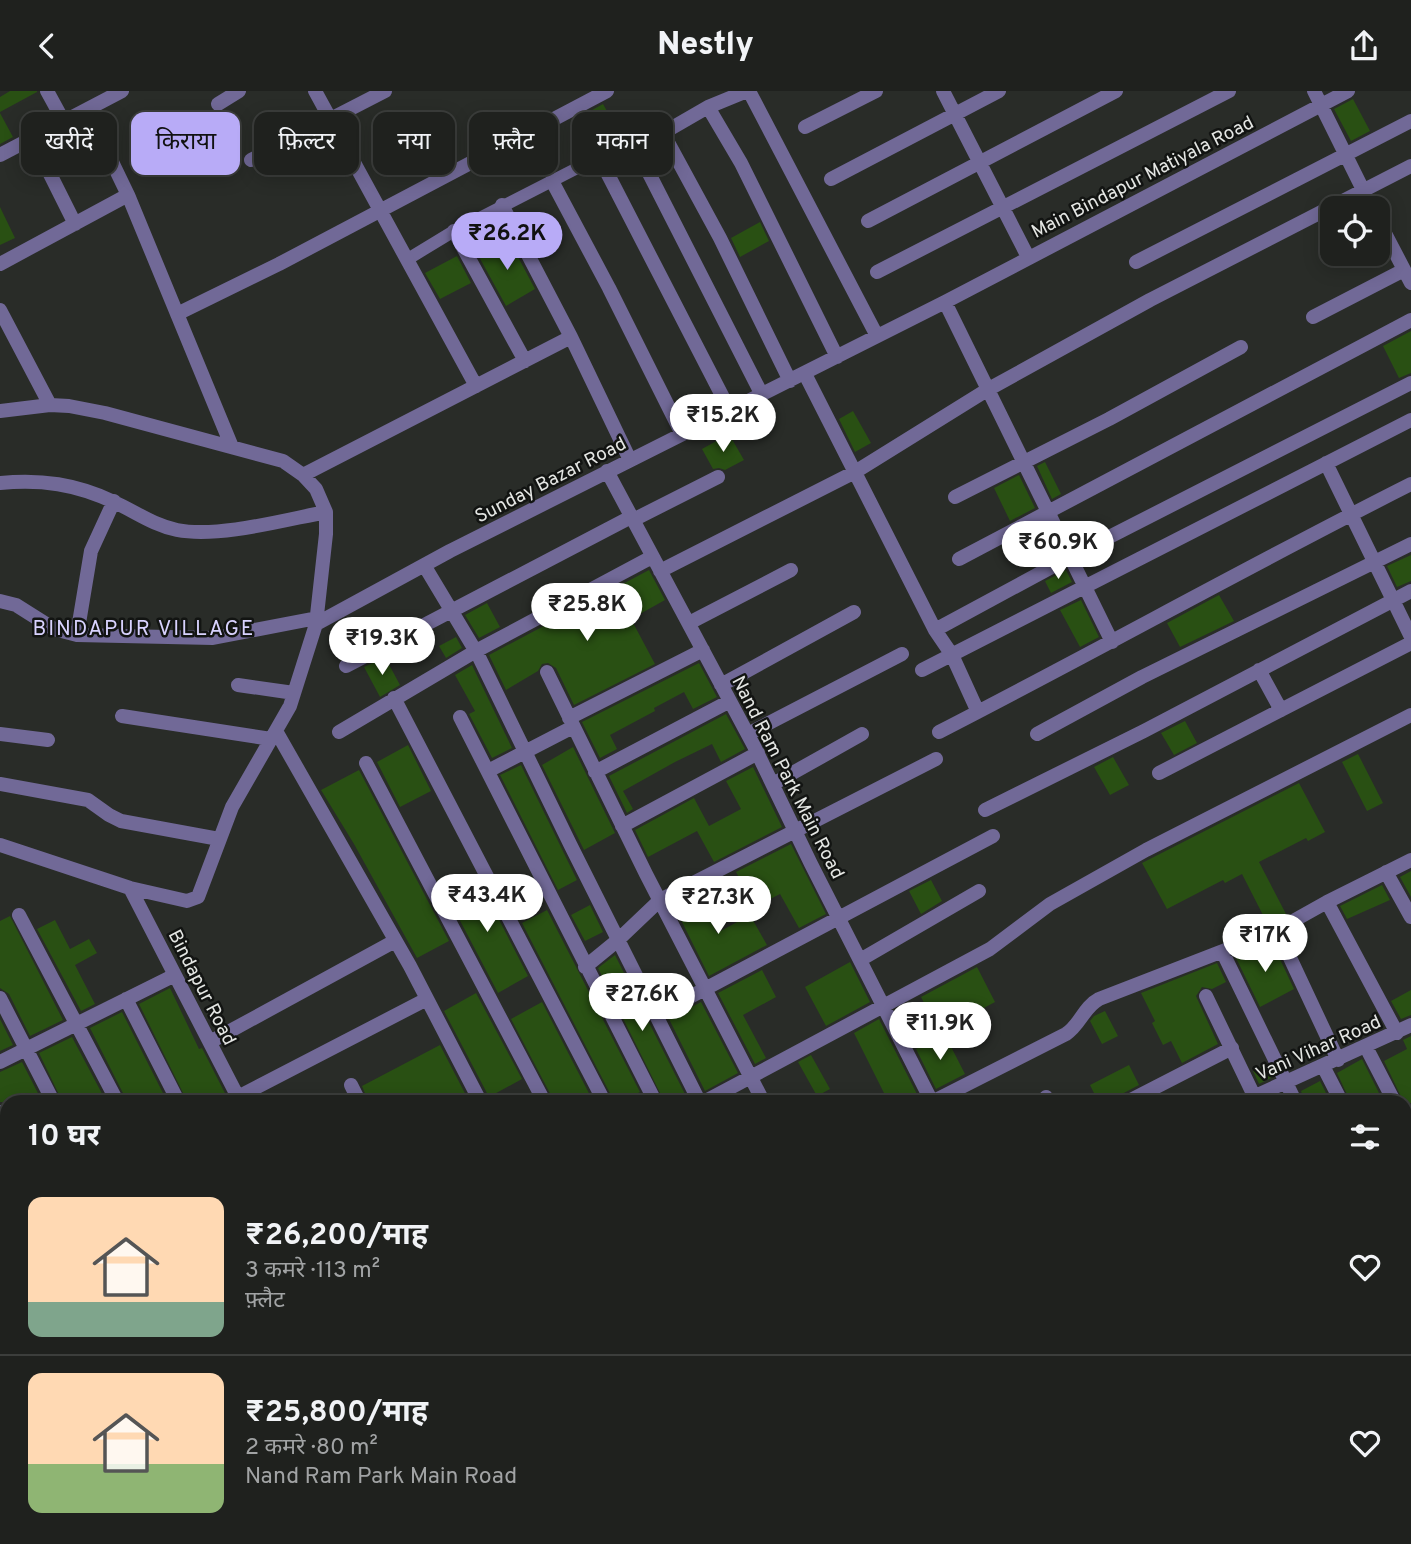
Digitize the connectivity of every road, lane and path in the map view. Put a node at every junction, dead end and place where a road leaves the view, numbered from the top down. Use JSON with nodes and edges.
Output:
{"nodes":[{"id":1,"x":47,"y":91,"type":"edge"},
{"id":2,"x":122,"y":91,"type":"edge"},
{"id":3,"x":239,"y":91,"type":"edge"},
{"id":4,"x":315,"y":91,"type":"edge"},
{"id":5,"x":385,"y":91,"type":"edge"},
{"id":6,"x":607,"y":91,"type":"edge"},
{"id":7,"x":748,"y":91,"type":"edge"},
{"id":8,"x":876,"y":91,"type":"edge"},
{"id":9,"x":943,"y":91,"type":"edge"},
{"id":10,"x":999,"y":91,"type":"edge"},
{"id":11,"x":1116,"y":91,"type":"edge"},
{"id":12,"x":1229,"y":91,"type":"edge"},
{"id":13,"x":1314,"y":91,"type":"edge"},
{"id":14,"x":1348,"y":91,"type":"edge"},
{"id":15,"x":218,"y":104,"type":"dead end"},
{"id":16,"x":1319,"y":106,"type":"junction"},
{"id":17,"x":708,"y":107,"type":"junction"},
{"id":18,"x":87,"y":110,"type":"junction"},
{"id":19,"x":59,"y":112,"type":"edge"},
{"id":20,"x":83,"y":112,"type":"edge"},
{"id":21,"x":325,"y":112,"type":"edge"},
{"id":22,"x":344,"y":112,"type":"edge"},
{"id":23,"x":956,"y":114,"type":"junction"},
{"id":24,"x":1411,"y":121,"type":"edge"},
{"id":25,"x":673,"y":126,"type":"edge"},
{"id":26,"x":805,"y":127,"type":"dead end"},
{"id":27,"x":21,"y":144,"type":"edge"},
{"id":28,"x":673,"y":151,"type":"edge"},
{"id":29,"x":0,"y":155,"type":"edge"},
{"id":30,"x":1346,"y":155,"type":"junction"},
{"id":31,"x":254,"y":158,"type":"edge"},
{"id":32,"x":251,"y":160,"type":"dead end"},
{"id":33,"x":981,"y":162,"type":"junction"},
{"id":34,"x":1411,"y":166,"type":"edge"},
{"id":35,"x":359,"y":171,"type":"edge"},
{"id":36,"x":572,"y":171,"type":"edge"},
{"id":37,"x":50,"y":175,"type":"edge"},
{"id":38,"x":607,"y":175,"type":"edge"},
{"id":39,"x":650,"y":175,"type":"edge"},
{"id":40,"x":831,"y":179,"type":"dead end"},
{"id":41,"x":552,"y":181,"type":"junction"},
{"id":42,"x":1364,"y":191,"type":"junction"},
{"id":43,"x":128,"y":195,"type":"junction"},
{"id":44,"x":1366,"y":196,"type":"edge"},
{"id":45,"x":502,"y":205,"type":"junction"},
{"id":46,"x":1004,"y":207,"type":"junction"},
{"id":47,"x":381,"y":209,"type":"junction"},
{"id":48,"x":869,"y":221,"type":"dead end"},
{"id":49,"x":75,"y":224,"type":"junction"},
{"id":50,"x":454,"y":231,"type":"junction"},
{"id":51,"x":1390,"y":242,"type":"edge"},
{"id":52,"x":1028,"y":257,"type":"junction"},
{"id":53,"x":408,"y":259,"type":"junction"},
{"id":54,"x":1136,"y":262,"type":"dead end"},
{"id":55,"x":0,"y":264,"type":"edge"},
{"id":56,"x":877,"y":272,"type":"dead end"},
{"id":57,"x":1408,"y":276,"type":"edge"},
{"id":58,"x":945,"y":302,"type":"junction"},
{"id":59,"x":0,"y":310,"type":"edge"},
{"id":60,"x":177,"y":314,"type":"junction"},
{"id":61,"x":1313,"y":317,"type":"dead end"},
{"id":62,"x":1411,"y":320,"type":"edge"},
{"id":63,"x":877,"y":336,"type":"junction"},
{"id":64,"x":571,"y":337,"type":"junction"},
{"id":65,"x":1241,"y":347,"type":"dead end"},
{"id":66,"x":837,"y":357,"type":"junction"},
{"id":67,"x":525,"y":361,"type":"junction"},
{"id":68,"x":805,"y":373,"type":"junction"},
{"id":69,"x":790,"y":381,"type":"junction"},
{"id":70,"x":1411,"y":383,"type":"edge"},
{"id":71,"x":476,"y":386,"type":"junction"},
{"id":72,"x":987,"y":390,"type":"junction"},
{"id":73,"x":762,"y":395,"type":"junction"},
{"id":74,"x":50,"y":405,"type":"junction"},
{"id":75,"x":0,"y":411,"type":"edge"},
{"id":76,"x":730,"y":411,"type":"junction"},
{"id":77,"x":1411,"y":420,"type":"edge"},
{"id":78,"x":682,"y":434,"type":"junction"},
{"id":79,"x":232,"y":447,"type":"junction"},
{"id":80,"x":630,"y":460,"type":"junction"},
{"id":81,"x":1022,"y":461,"type":"junction"},
{"id":82,"x":1325,"y":463,"type":"junction"},
{"id":83,"x":607,"y":471,"type":"junction"},
{"id":84,"x":855,"y":472,"type":"junction"},
{"id":85,"x":303,"y":475,"type":"junction"},
{"id":86,"x":718,"y":477,"type":"dead end"},
{"id":87,"x":0,"y":483,"type":"edge"},
{"id":88,"x":1411,"y":484,"type":"edge"},
{"id":89,"x":955,"y":497,"type":"dead end"},
{"id":90,"x":114,"y":501,"type":"junction"},
{"id":91,"x":1046,"y":511,"type":"junction"},
{"id":92,"x":326,"y":512,"type":"junction"},
{"id":93,"x":1350,"y":515,"type":"junction"},
{"id":94,"x":632,"y":519,"type":"junction"},
{"id":95,"x":1411,"y":544,"type":"edge"},
{"id":96,"x":652,"y":557,"type":"junction"},
{"id":97,"x":1070,"y":557,"type":"junction"},
{"id":98,"x":959,"y":558,"type":"dead end"},
{"id":99,"x":1373,"y":563,"type":"junction"},
{"id":100,"x":424,"y":565,"type":"junction"},
{"id":101,"x":791,"y":570,"type":"dead end"},
{"id":102,"x":660,"y":571,"type":"junction"},
{"id":103,"x":1085,"y":588,"type":"junction"},
{"id":104,"x":1411,"y":591,"type":"edge"},
{"id":105,"x":0,"y":600,"type":"edge"},
{"id":106,"x":1392,"y":601,"type":"junction"},
{"id":107,"x":453,"y":610,"type":"junction"},
{"id":108,"x":854,"y":612,"type":"dead end"},
{"id":109,"x":316,"y":621,"type":"junction"},
{"id":110,"x":689,"y":623,"type":"junction"},
{"id":111,"x":935,"y":630,"type":"junction"},
{"id":112,"x":77,"y":635,"type":"junction"},
{"id":113,"x":1411,"y":640,"type":"edge"},
{"id":114,"x":1112,"y":642,"type":"junction"},
{"id":115,"x":703,"y":650,"type":"junction"},
{"id":116,"x":476,"y":652,"type":"junction"},
{"id":117,"x":902,"y":654,"type":"dead end"},
{"id":118,"x":952,"y":655,"type":"junction"},
{"id":119,"x":346,"y":666,"type":"dead end"},
{"id":120,"x":922,"y":670,"type":"dead end"},
{"id":121,"x":1259,"y":670,"type":"junction"},
{"id":122,"x":547,"y":672,"type":"dead end"},
{"id":123,"x":237,"y":685,"type":"dead end"},
{"id":124,"x":722,"y":685,"type":"junction"},
{"id":125,"x":294,"y":693,"type":"junction"},
{"id":126,"x":394,"y":698,"type":"junction"},
{"id":127,"x":730,"y":701,"type":"junction"},
{"id":128,"x":1280,"y":710,"type":"junction"},
{"id":129,"x":978,"y":712,"type":"junction"},
{"id":130,"x":1411,"y":715,"type":"edge"},
{"id":131,"x":122,"y":716,"type":"dead end"},
{"id":132,"x":460,"y":717,"type":"dead end"},
{"id":133,"x":571,"y":722,"type":"junction"},
{"id":134,"x":339,"y":732,"type":"dead end"},
{"id":135,"x":939,"y":732,"type":"dead end"},
{"id":136,"x":0,"y":734,"type":"edge"},
{"id":137,"x":748,"y":734,"type":"junction"},
{"id":138,"x":862,"y":734,"type":"dead end"},
{"id":139,"x":1037,"y":734,"type":"dead end"},
{"id":140,"x":274,"y":735,"type":"junction"},
{"id":141,"x":48,"y":740,"type":"dead end"},
{"id":142,"x":525,"y":752,"type":"junction"},
{"id":143,"x":758,"y":753,"type":"junction"},
{"id":144,"x":936,"y":759,"type":"dead end"},
{"id":145,"x":366,"y":763,"type":"dead end"},
{"id":146,"x":488,"y":771,"type":"junction"},
{"id":147,"x":595,"y":772,"type":"junction"},
{"id":148,"x":1158,"y":773,"type":"dead end"},
{"id":149,"x":0,"y":784,"type":"edge"},
{"id":150,"x":772,"y":784,"type":"junction"},
{"id":151,"x":985,"y":810,"type":"dead end"},
{"id":152,"x":622,"y":826,"type":"junction"},
{"id":153,"x":794,"y":830,"type":"junction"},
{"id":154,"x":993,"y":836,"type":"dead end"},
{"id":155,"x":219,"y":839,"type":"junction"},
{"id":156,"x":0,"y":845,"type":"edge"},
{"id":157,"x":1411,"y":860,"type":"edge"},
{"id":158,"x":1386,"y":872,"type":"junction"},
{"id":159,"x":130,"y":888,"type":"junction"},
{"id":160,"x":979,"y":891,"type":"dead end"},
{"id":161,"x":660,"y":900,"type":"junction"},
{"id":162,"x":1327,"y":902,"type":"junction"},
{"id":163,"x":19,"y":915,"type":"dead end"},
{"id":164,"x":838,"y":917,"type":"junction"},
{"id":165,"x":1411,"y":917,"type":"edge"},
{"id":166,"x":1277,"y":930,"type":"junction"},
{"id":167,"x":618,"y":940,"type":"junction"},
{"id":168,"x":395,"y":941,"type":"junction"},
{"id":169,"x":1223,"y":953,"type":"junction"},
{"id":170,"x":860,"y":960,"type":"junction"},
{"id":171,"x":585,"y":967,"type":"junction"},
{"id":172,"x":175,"y":975,"type":"junction"},
{"id":173,"x":705,"y":989,"type":"junction"},
{"id":174,"x":1206,"y":996,"type":"dead end"},
{"id":175,"x":0,"y":998,"type":"edge"},
{"id":176,"x":126,"y":999,"type":"junction"},
{"id":177,"x":427,"y":999,"type":"junction"},
{"id":178,"x":883,"y":1005,"type":"junction"},
{"id":179,"x":656,"y":1016,"type":"junction"},
{"id":180,"x":77,"y":1024,"type":"junction"},
{"id":181,"x":1407,"y":1030,"type":"edge"},
{"id":182,"x":210,"y":1042,"type":"junction"},
{"id":183,"x":1366,"y":1047,"type":"junction"},
{"id":184,"x":1232,"y":1048,"type":"junction"},
{"id":185,"x":26,"y":1049,"type":"junction"},
{"id":186,"x":1338,"y":1060,"type":"junction"},
{"id":187,"x":0,"y":1062,"type":"edge"},
{"id":188,"x":1323,"y":1066,"type":"junction"},
{"id":189,"x":751,"y":1077,"type":"junction"},
{"id":190,"x":1286,"y":1083,"type":"junction"},
{"id":191,"x":351,"y":1085,"type":"dead end"},
{"id":192,"x":50,"y":1095,"type":"edge"},
{"id":193,"x":114,"y":1095,"type":"edge"},
{"id":194,"x":175,"y":1095,"type":"edge"},
{"id":195,"x":237,"y":1095,"type":"edge"},
{"id":196,"x":249,"y":1095,"type":"edge"},
{"id":197,"x":356,"y":1095,"type":"edge"},
{"id":198,"x":477,"y":1095,"type":"edge"},
{"id":199,"x":541,"y":1095,"type":"edge"},
{"id":200,"x":601,"y":1095,"type":"edge"},
{"id":201,"x":647,"y":1095,"type":"edge"},
{"id":202,"x":697,"y":1095,"type":"edge"},
{"id":203,"x":716,"y":1095,"type":"edge"},
{"id":204,"x":760,"y":1095,"type":"edge"},
{"id":205,"x":928,"y":1095,"type":"edge"},
{"id":206,"x":948,"y":1095,"type":"edge"},
{"id":207,"x":1141,"y":1095,"type":"edge"},
{"id":208,"x":1248,"y":1095,"type":"edge"},
{"id":209,"x":1261,"y":1095,"type":"edge"},
{"id":210,"x":1292,"y":1095,"type":"edge"},
{"id":211,"x":1338,"y":1095,"type":"edge"},
{"id":212,"x":1391,"y":1095,"type":"edge"}],
"edges":[{"from":1,"to":19,"type":"street"},
{"from":2,"to":18,"type":"street"},
{"from":3,"to":15,"type":"street"},
{"from":4,"to":21,"type":"street"},
{"from":5,"to":22,"type":"street"},
{"from":6,"to":47,"type":"street"},
{"from":7,"to":17,"type":"street"},
{"from":7,"to":63,"type":"street"},
{"from":8,"to":26,"type":"street"},
{"from":9,"to":23,"type":"street"},
{"from":10,"to":23,"type":"street"},
{"from":11,"to":33,"type":"street"},
{"from":12,"to":46,"type":"street"},
{"from":13,"to":16,"type":"street"},
{"from":14,"to":16,"type":"street","name":"Main Bindapur Matiyala Road"},
{"from":16,"to":30,"type":"street"},
{"from":16,"to":52,"type":"street","name":"Main Bindapur Matiyala Road"},
{"from":17,"to":25,"type":"street"},
{"from":17,"to":66,"type":"street"},
{"from":18,"to":20,"type":"street"},
{"from":18,"to":43,"type":"street"},
{"from":23,"to":33,"type":"street"},
{"from":23,"to":40,"type":"street"},
{"from":24,"to":30,"type":"street"},
{"from":27,"to":29,"type":"street"},
{"from":28,"to":69,"type":"street"},
{"from":30,"to":42,"type":"street"},
{"from":30,"to":54,"type":"street"},
{"from":31,"to":32,"type":"street"},
{"from":33,"to":46,"type":"street"},
{"from":33,"to":48,"type":"street"},
{"from":34,"to":42,"type":"street"},
{"from":35,"to":47,"type":"street"},
{"from":36,"to":41,"type":"street"},
{"from":37,"to":49,"type":"street"},
{"from":38,"to":76,"type":"street"},
{"from":39,"to":73,"type":"street"},
{"from":41,"to":45,"type":"street"},
{"from":41,"to":78,"type":"street"},
{"from":42,"to":44,"type":"street"},
{"from":42,"to":72,"type":"street"},
{"from":43,"to":49,"type":"street"},
{"from":43,"to":60,"type":"street"},
{"from":45,"to":50,"type":"street"},
{"from":45,"to":64,"type":"street"},
{"from":46,"to":52,"type":"street"},
{"from":46,"to":56,"type":"street"},
{"from":47,"to":53,"type":"street"},
{"from":47,"to":60,"type":"street"},
{"from":49,"to":55,"type":"street"},
{"from":50,"to":53,"type":"street"},
{"from":50,"to":67,"type":"street"},
{"from":51,"to":57,"type":"street"},
{"from":52,"to":58,"type":"street","name":"Sunday Bazar Road"},
{"from":53,"to":71,"type":"street"},
{"from":57,"to":61,"type":"street"},
{"from":58,"to":63,"type":"street","name":"Sunday Bazar Road"},
{"from":58,"to":72,"type":"street"},
{"from":59,"to":74,"type":"street"},
{"from":60,"to":79,"type":"street"},
{"from":62,"to":91,"type":"street"},
{"from":63,"to":66,"type":"street","name":"Sunday Bazar Road"},
{"from":64,"to":67,"type":"street"},
{"from":64,"to":80,"type":"street"},
{"from":65,"to":81,"type":"street"},
{"from":66,"to":68,"type":"street","name":"Sunday Bazar Road"},
{"from":67,"to":71,"type":"street"},
{"from":68,"to":69,"type":"street","name":"Sunday Bazar Road"},
{"from":68,"to":84,"type":"street"},
{"from":69,"to":73,"type":"street","name":"Sunday Bazar Road"},
{"from":70,"to":97,"type":"street"},
{"from":71,"to":85,"type":"street"},
{"from":72,"to":81,"type":"street"},
{"from":72,"to":84,"type":"street"},
{"from":73,"to":76,"type":"street","name":"Sunday Bazar Road"},
{"from":74,"to":75,"type":"street"},
{"from":74,"to":79,"type":"street"},
{"from":76,"to":78,"type":"street","name":"Sunday Bazar Road"},
{"from":77,"to":82,"type":"street"},
{"from":78,"to":80,"type":"street","name":"Sunday Bazar Road"},
{"from":79,"to":85,"type":"street"},
{"from":80,"to":83,"type":"street","name":"Sunday Bazar Road"},
{"from":81,"to":89,"type":"street"},
{"from":81,"to":91,"type":"street"},
{"from":82,"to":93,"type":"street"},
{"from":82,"to":103,"type":"street"},
{"from":83,"to":94,"type":"street","name":"Nand Ram Park Main Road"},
{"from":83,"to":100,"type":"street","name":"Sunday Bazar Road"},
{"from":84,"to":102,"type":"street"},
{"from":84,"to":111,"type":"street"},
{"from":85,"to":92,"type":"street"},
{"from":86,"to":94,"type":"street"},
{"from":87,"to":90,"type":"street"},
{"from":88,"to":93,"type":"street"},
{"from":90,"to":92,"type":"street"},
{"from":90,"to":112,"type":"street"},
{"from":91,"to":97,"type":"street"},
{"from":91,"to":98,"type":"street"},
{"from":92,"to":109,"type":"street"},
{"from":93,"to":99,"type":"street"},
{"from":93,"to":114,"type":"street"},
{"from":94,"to":96,"type":"street","name":"Nand Ram Park Main Road"},
{"from":94,"to":107,"type":"street"},
{"from":95,"to":99,"type":"street"},
{"from":96,"to":102,"type":"street","name":"Nand Ram Park Main Road"},
{"from":96,"to":116,"type":"street"},
{"from":97,"to":103,"type":"street"},
{"from":97,"to":111,"type":"street"},
{"from":99,"to":106,"type":"street"},
{"from":99,"to":139,"type":"street"},
{"from":100,"to":107,"type":"street"},
{"from":100,"to":109,"type":"street","name":"Sunday Bazar Road"},
{"from":101,"to":110,"type":"street"},
{"from":102,"to":110,"type":"street","name":"Nand Ram Park Main Road"},
{"from":103,"to":114,"type":"street"},
{"from":103,"to":118,"type":"street"},
{"from":104,"to":106,"type":"street"},
{"from":105,"to":112,"type":"street","name":"Sunday Bazar Road"},
{"from":106,"to":113,"type":"street"},
{"from":106,"to":121,"type":"street"},
{"from":107,"to":116,"type":"street"},
{"from":107,"to":119,"type":"street"},
{"from":108,"to":124,"type":"street"},
{"from":109,"to":112,"type":"street","name":"Sunday Bazar Road"},
{"from":109,"to":125,"type":"street"},
{"from":110,"to":115,"type":"street","name":"Nand Ram Park Main Road"},
{"from":111,"to":118,"type":"street"},
{"from":113,"to":128,"type":"street"},
{"from":114,"to":129,"type":"street"},
{"from":115,"to":124,"type":"street","name":"Nand Ram Park Main Road"},
{"from":115,"to":133,"type":"street"},
{"from":116,"to":126,"type":"street"},
{"from":116,"to":142,"type":"street"},
{"from":117,"to":137,"type":"street"},
{"from":118,"to":120,"type":"street"},
{"from":118,"to":129,"type":"street"},
{"from":121,"to":128,"type":"street"},
{"from":121,"to":151,"type":"street"},
{"from":122,"to":133,"type":"street"},
{"from":123,"to":125,"type":"street"},
{"from":124,"to":127,"type":"street","name":"Nand Ram Park Main Road"},
{"from":125,"to":140,"type":"street"},
{"from":126,"to":134,"type":"street"},
{"from":126,"to":200,"type":"street"},
{"from":127,"to":137,"type":"street","name":"Nand Ram Park Main Road"},
{"from":127,"to":147,"type":"street"},
{"from":128,"to":148,"type":"street"},
{"from":129,"to":135,"type":"street"},
{"from":130,"to":178,"type":"street"},
{"from":131,"to":140,"type":"street"},
{"from":132,"to":146,"type":"street"},
{"from":133,"to":142,"type":"street"},
{"from":133,"to":147,"type":"street"},
{"from":136,"to":141,"type":"street"},
{"from":137,"to":143,"type":"street","name":"Nand Ram Park Main Road"},
{"from":138,"to":150,"type":"street"},
{"from":140,"to":155,"type":"street"},
{"from":140,"to":168,"type":"street"},
{"from":142,"to":146,"type":"street"},
{"from":142,"to":167,"type":"street"},
{"from":143,"to":150,"type":"street","name":"Nand Ram Park Main Road"},
{"from":143,"to":152,"type":"street"},
{"from":144,"to":153,"type":"street"},
{"from":145,"to":199,"type":"street"},
{"from":146,"to":171,"type":"street"},
{"from":147,"to":152,"type":"street"},
{"from":149,"to":155,"type":"street"},
{"from":150,"to":153,"type":"street","name":"Nand Ram Park Main Road"},
{"from":152,"to":161,"type":"street"},
{"from":153,"to":161,"type":"street"},
{"from":153,"to":164,"type":"street","name":"Nand Ram Park Main Road"},
{"from":154,"to":164,"type":"street"},
{"from":155,"to":159,"type":"street"},
{"from":156,"to":159,"type":"street"},
{"from":157,"to":158,"type":"street"},
{"from":158,"to":162,"type":"street"},
{"from":158,"to":165,"type":"street"},
{"from":159,"to":172,"type":"street","name":"Bindapur Road"},
{"from":160,"to":170,"type":"street"},
{"from":161,"to":167,"type":"street"},
{"from":161,"to":173,"type":"street"},
{"from":162,"to":166,"type":"street"},
{"from":162,"to":181,"type":"street"},
{"from":163,"to":180,"type":"street"},
{"from":164,"to":170,"type":"street","name":"Nand Ram Park Main Road"},
{"from":164,"to":173,"type":"street"},
{"from":166,"to":169,"type":"street"},
{"from":166,"to":186,"type":"street"},
{"from":167,"to":171,"type":"street"},
{"from":167,"to":179,"type":"street"},
{"from":168,"to":177,"type":"street"},
{"from":168,"to":182,"type":"street"},
{"from":169,"to":190,"type":"street"},
{"from":169,"to":206,"type":"street"},
{"from":170,"to":178,"type":"street","name":"Nand Ram Park Main Road"},
{"from":171,"to":201,"type":"street"},
{"from":172,"to":176,"type":"street"},
{"from":172,"to":182,"type":"street","name":"Bindapur Road"},
{"from":173,"to":179,"type":"street"},
{"from":173,"to":189,"type":"street"},
{"from":174,"to":184,"type":"street"},
{"from":175,"to":185,"type":"street"},
{"from":176,"to":180,"type":"street"},
{"from":176,"to":194,"type":"street"},
{"from":177,"to":196,"type":"street"},
{"from":177,"to":198,"type":"street"},
{"from":178,"to":189,"type":"street"},
{"from":178,"to":205,"type":"street","name":"Nand Ram Park Main Road"},
{"from":179,"to":202,"type":"street"},
{"from":180,"to":185,"type":"street"},
{"from":180,"to":193,"type":"street"},
{"from":181,"to":183,"type":"street","name":"Vani Vihar Road"},
{"from":182,"to":195,"type":"street","name":"Bindapur Road"},
{"from":183,"to":186,"type":"street","name":"Vani Vihar Road"},
{"from":183,"to":212,"type":"street"},
{"from":184,"to":207,"type":"street"},
{"from":184,"to":208,"type":"street"},
{"from":185,"to":187,"type":"street"},
{"from":185,"to":192,"type":"street"},
{"from":186,"to":188,"type":"street","name":"Vani Vihar Road"},
{"from":188,"to":190,"type":"street","name":"Vani Vihar Road"},
{"from":188,"to":211,"type":"street"},
{"from":189,"to":203,"type":"street"},
{"from":189,"to":204,"type":"street"},
{"from":190,"to":209,"type":"street","name":"Vani Vihar Road"},
{"from":190,"to":210,"type":"street"},
{"from":191,"to":197,"type":"street"}]}
